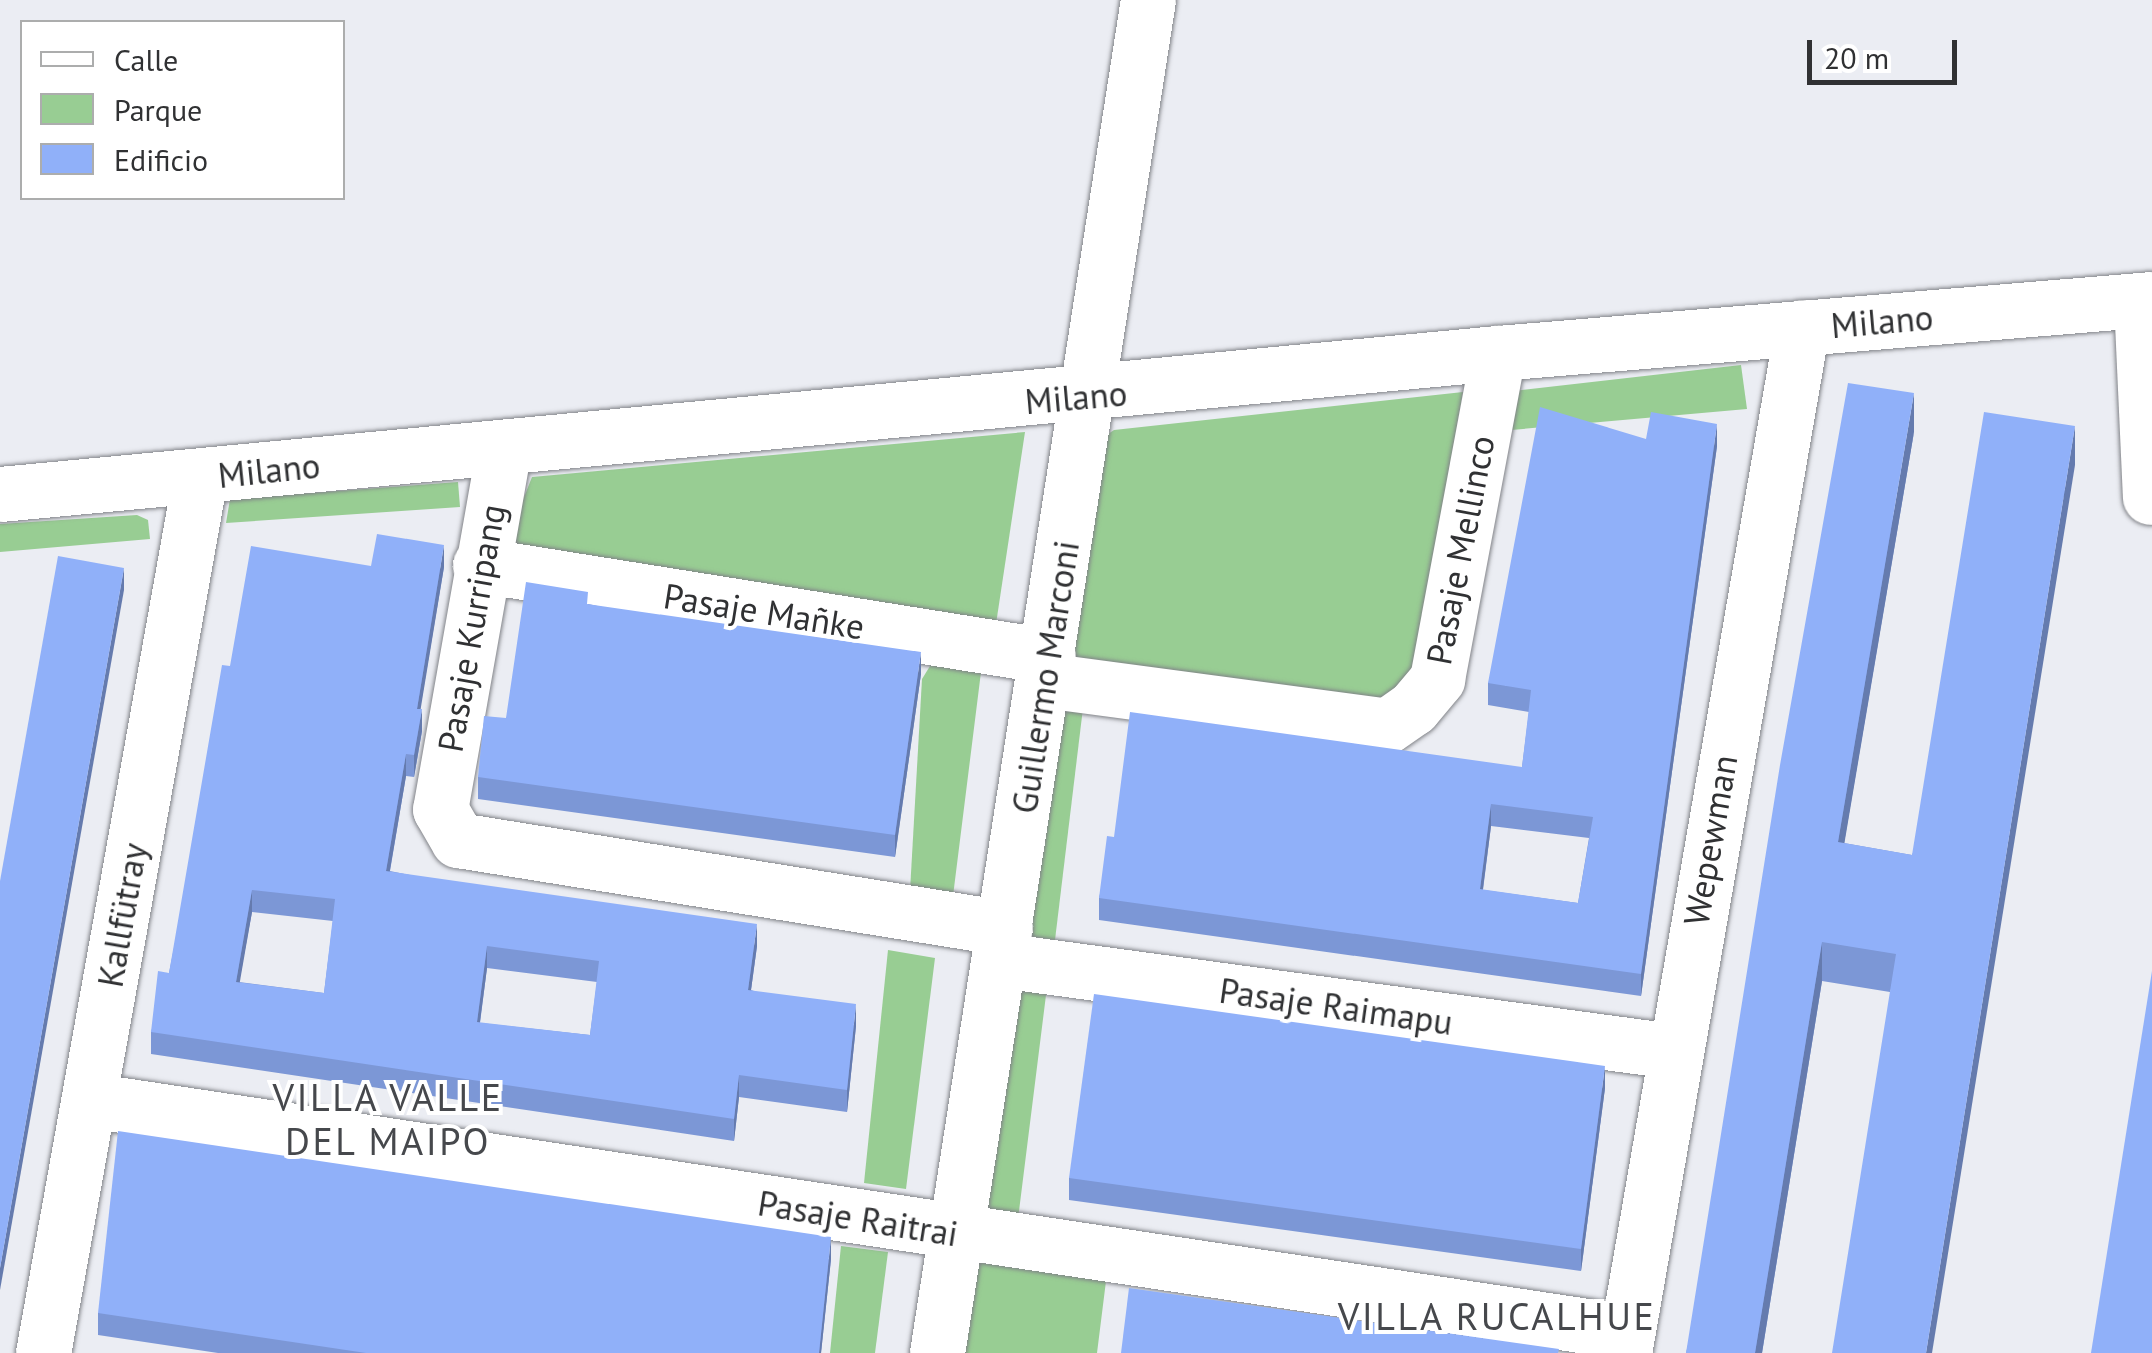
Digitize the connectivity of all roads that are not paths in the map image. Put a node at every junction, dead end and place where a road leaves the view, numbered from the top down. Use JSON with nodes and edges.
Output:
{"nodes":[{"id":1,"x":1148,"y":0,"type":"edge"},
{"id":2,"x":2146,"y":300,"type":"edge"},
{"id":3,"x":1802,"y":328,"type":"junction"},
{"id":4,"x":1498,"y":353,"type":"junction"},
{"id":5,"x":1090,"y":396,"type":"junction"},
{"id":6,"x":504,"y":447,"type":"junction"},
{"id":7,"x":200,"y":477,"type":"junction"},
{"id":8,"x":0,"y":494,"type":"edge"},
{"id":9,"x":2150,"y":497,"type":"edge"},
{"id":10,"x":480,"y":565,"type":"junction"},
{"id":11,"x":1046,"y":668,"type":"junction"},
{"id":12,"x":1387,"y":726,"type":"joint"},
{"id":13,"x":440,"y":808,"type":"joint"},
{"id":14,"x":1003,"y":944,"type":"junction"},
{"id":15,"x":1672,"y":1051,"type":"junction"},
{"id":16,"x":89,"y":1100,"type":"junction"},
{"id":17,"x":956,"y":1233,"type":"junction"},
{"id":18,"x":1626,"y":1342,"type":"edge"},
{"id":19,"x":43,"y":1353,"type":"edge"},
{"id":20,"x":938,"y":1353,"type":"edge"}],
"edges":[{"from":1,"to":5,"type":"street","name":"Guillermo Marconi"},
{"from":2,"to":3,"type":"street","name":"Milano"},
{"from":2,"to":9,"type":"street"},
{"from":3,"to":4,"type":"street","name":"Milano"},
{"from":3,"to":15,"type":"street","name":"Wepewman"},
{"from":4,"to":5,"type":"street","name":"Milano"},
{"from":4,"to":12,"type":"street","name":"Pasaje Mellinco"},
{"from":5,"to":6,"type":"street","name":"Milano"},
{"from":5,"to":11,"type":"street","name":"Guillermo Marconi"},
{"from":6,"to":7,"type":"street","name":"Milano"},
{"from":6,"to":10,"type":"street","name":"Pasaje Kurripang"},
{"from":7,"to":8,"type":"street","name":"Milano"},
{"from":7,"to":16,"type":"street","name":"Kallfütray"},
{"from":10,"to":11,"type":"street","name":"Pasaje Mañke"},
{"from":10,"to":13,"type":"street","name":"Pasaje Kurripang"},
{"from":11,"to":12,"type":"street","name":"Pasaje Mañke"},
{"from":11,"to":14,"type":"street","name":"Guillermo Marconi"},
{"from":13,"to":14,"type":"street","name":"Pasaje Raimapu"},
{"from":14,"to":15,"type":"street","name":"Pasaje Raimapu"},
{"from":14,"to":17,"type":"street","name":"Guillermo Marconi"},
{"from":15,"to":18,"type":"street","name":"Wepewman"},
{"from":16,"to":17,"type":"street","name":"Pasaje Raitrai"},
{"from":16,"to":19,"type":"street","name":"Kallfütray"},
{"from":17,"to":18,"type":"street","name":"Pasaje Raitrai"},
{"from":17,"to":20,"type":"street","name":"Guillermo Marconi"}]}
